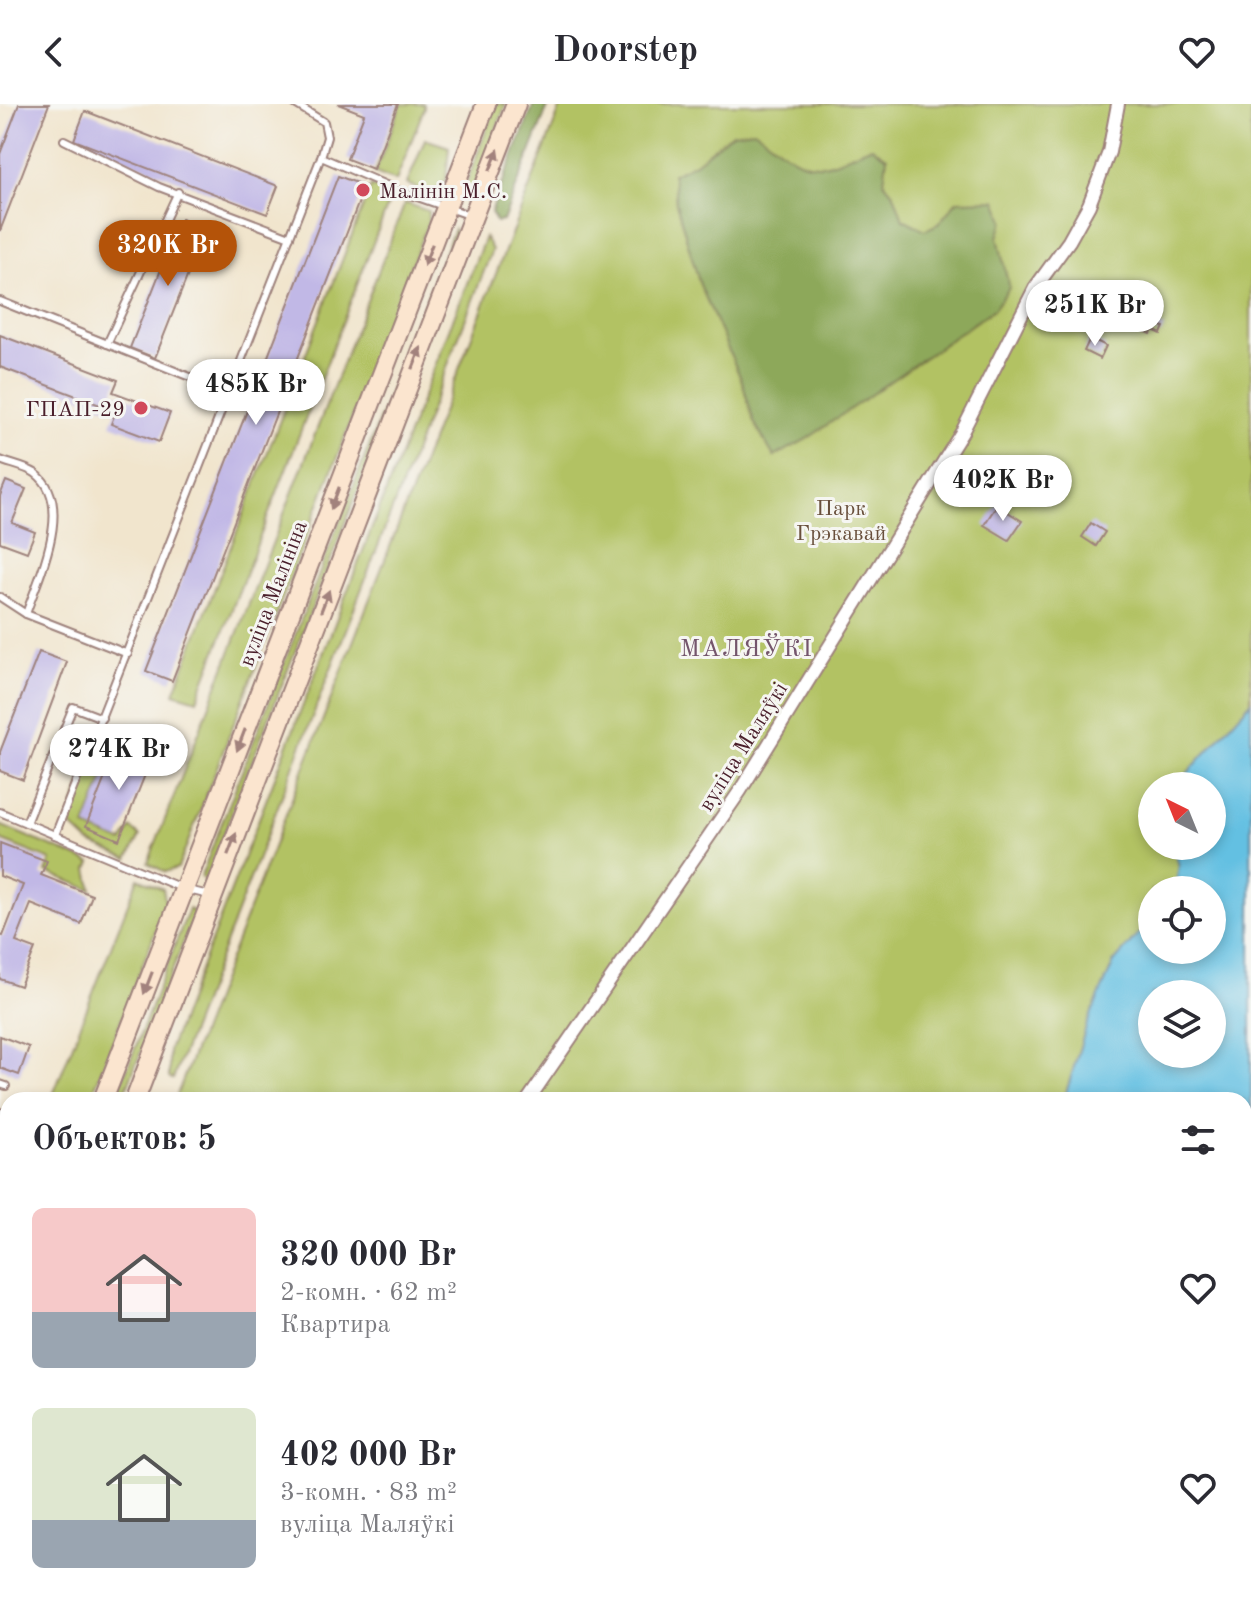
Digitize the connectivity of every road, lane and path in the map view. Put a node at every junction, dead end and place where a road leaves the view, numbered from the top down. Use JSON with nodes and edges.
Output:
{"nodes":[{"id":1,"x":295,"y":104,"type":"edge"},
{"id":2,"x":486,"y":104,"type":"edge"},
{"id":3,"x":516,"y":104,"type":"edge"},
{"id":4,"x":1118,"y":104,"type":"edge"},
{"id":5,"x":64,"y":140,"type":"dead end"},
{"id":6,"x":321,"y":157,"type":"junction"},
{"id":7,"x":178,"y":192,"type":"junction"},
{"id":8,"x":447,"y":207,"type":"junction"},
{"id":9,"x":472,"y":216,"type":"junction"},
{"id":10,"x":290,"y":237,"type":"junction"},
{"id":11,"x":0,"y":301,"type":"edge"},
{"id":12,"x":107,"y":344,"type":"junction"},
{"id":13,"x":230,"y":393,"type":"junction"},
{"id":14,"x":0,"y":460,"type":"edge"},
{"id":15,"x":0,"y":597,"type":"edge"},
{"id":16,"x":26,"y":614,"type":"junction"},
{"id":17,"x":128,"y":654,"type":"junction"},
{"id":18,"x":102,"y":718,"type":"junction"},
{"id":19,"x":0,"y":812,"type":"edge"},
{"id":20,"x":26,"y":823,"type":"junction"},
{"id":21,"x":55,"y":835,"type":"junction"},
{"id":22,"x":184,"y":889,"type":"junction"},
{"id":23,"x":212,"y":896,"type":"junction"},
{"id":24,"x":106,"y":1092,"type":"edge"},
{"id":25,"x":138,"y":1092,"type":"edge"},
{"id":26,"x":533,"y":1092,"type":"edge"}],
"edges":[{"from":1,"to":6,"type":"lane"},
{"from":2,"to":8,"type":"main road","name":"вуліца Малініна"},
{"from":9,"to":3,"type":"main road","one_way":true},
{"from":4,"to":26,"type":"street","name":"вуліца Маляўкі"},
{"from":5,"to":7,"type":"lane"},
{"from":6,"to":8,"type":"lane"},
{"from":6,"to":10,"type":"lane"},
{"from":7,"to":10,"type":"lane"},
{"from":7,"to":12,"type":"lane"},
{"from":8,"to":9,"type":"lane"},
{"from":8,"to":22,"type":"main road","name":"вуліца Малініна","one_way":true},
{"from":23,"to":9,"type":"main road","one_way":true},
{"from":10,"to":13,"type":"lane"},
{"from":11,"to":12,"type":"lane"},
{"from":12,"to":13,"type":"lane"},
{"from":13,"to":17,"type":"lane"},
{"from":14,"to":16,"type":"lane"},
{"from":15,"to":16,"type":"lane"},
{"from":16,"to":17,"type":"lane"},
{"from":17,"to":18,"type":"lane"},
{"from":18,"to":20,"type":"lane"},
{"from":18,"to":21,"type":"lane"},
{"from":19,"to":20,"type":"lane"},
{"from":20,"to":21,"type":"lane"},
{"from":21,"to":22,"type":"lane"},
{"from":22,"to":23,"type":"lane"},
{"from":22,"to":24,"type":"main road","name":"вуліца Малініна","one_way":true},
{"from":23,"to":25,"type":"main road"}]}
